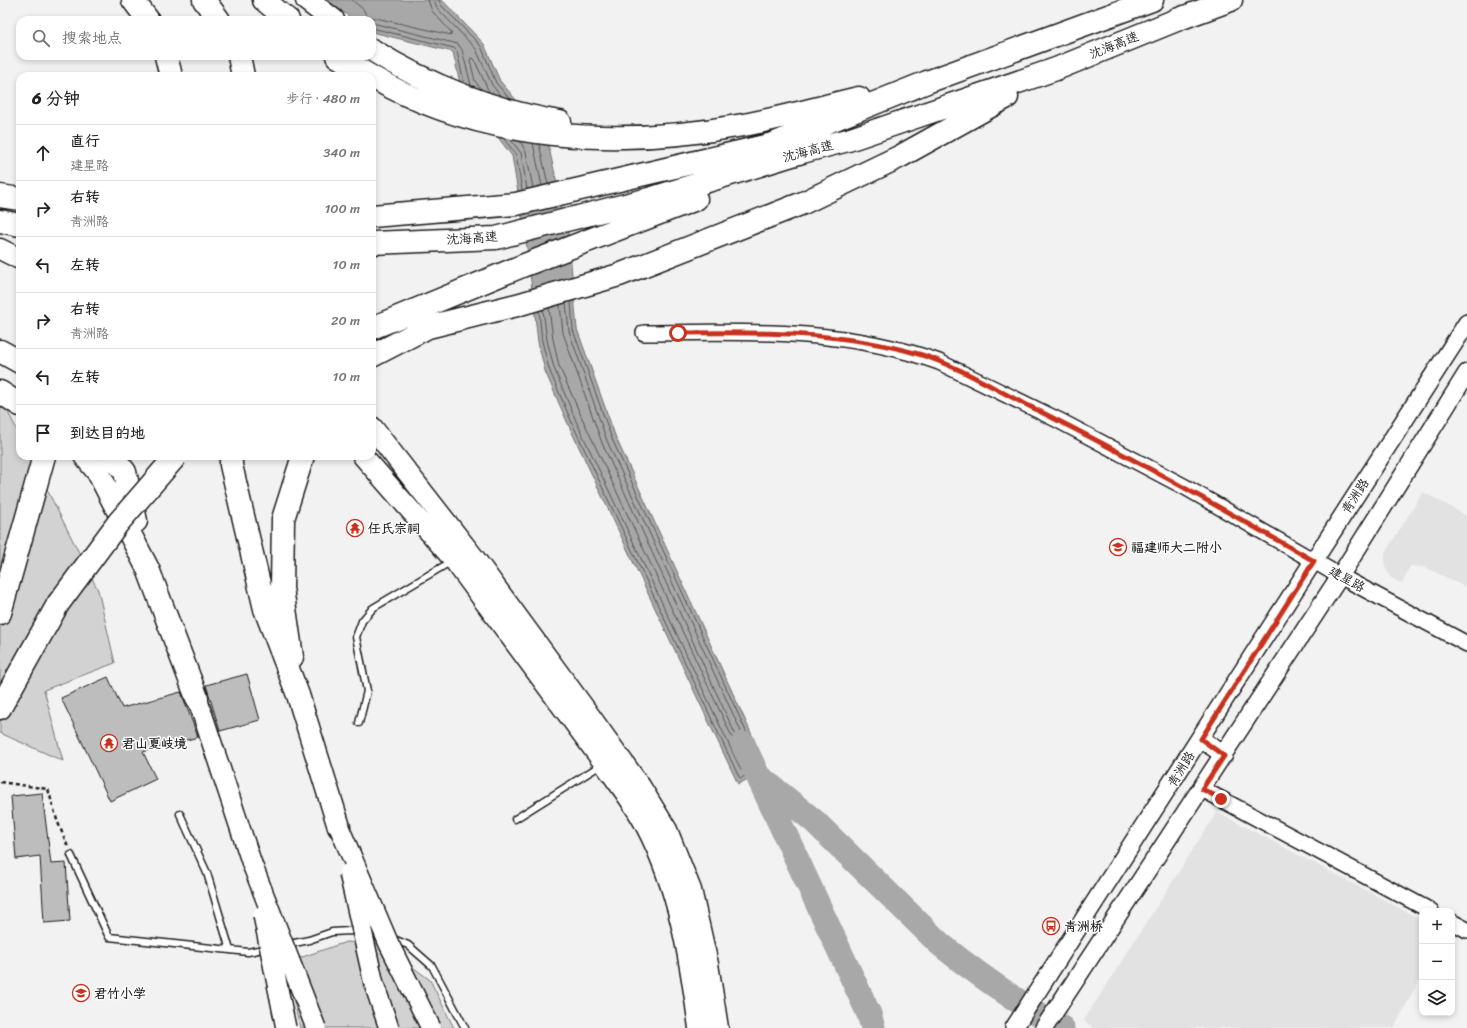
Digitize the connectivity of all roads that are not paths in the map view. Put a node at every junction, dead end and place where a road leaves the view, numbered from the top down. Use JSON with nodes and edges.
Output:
{"nodes":[{"id":1,"x":133,"y":0,"type":"edge"},
{"id":2,"x":204,"y":0,"type":"edge"},
{"id":3,"x":264,"y":0,"type":"edge"},
{"id":4,"x":307,"y":0,"type":"edge"},
{"id":5,"x":1152,"y":0,"type":"edge"},
{"id":6,"x":1231,"y":0,"type":"edge"},
{"id":7,"x":145,"y":16,"type":"edge"},
{"id":8,"x":217,"y":16,"type":"edge"},
{"id":9,"x":283,"y":16,"type":"edge"},
{"id":10,"x":328,"y":16,"type":"edge"},
{"id":11,"x":376,"y":52,"type":"edge"},
{"id":12,"x":167,"y":60,"type":"edge"},
{"id":13,"x":240,"y":60,"type":"edge"},
{"id":14,"x":343,"y":60,"type":"edge"},
{"id":15,"x":1056,"y":70,"type":"junction"},
{"id":16,"x":170,"y":72,"type":"edge"},
{"id":17,"x":242,"y":72,"type":"edge"},
{"id":18,"x":363,"y":72,"type":"edge"},
{"id":19,"x":376,"y":79,"type":"edge"},
{"id":20,"x":927,"y":82,"type":"junction"},
{"id":21,"x":665,"y":136,"type":"junction"},
{"id":22,"x":848,"y":140,"type":"junction"},
{"id":23,"x":0,"y":196,"type":"edge"},
{"id":24,"x":16,"y":198,"type":"edge"},
{"id":25,"x":376,"y":216,"type":"edge"},
{"id":26,"x":0,"y":221,"type":"edge"},
{"id":27,"x":16,"y":224,"type":"edge"},
{"id":28,"x":0,"y":225,"type":"edge"},
{"id":29,"x":16,"y":233,"type":"edge"},
{"id":30,"x":376,"y":243,"type":"edge"},
{"id":31,"x":0,"y":249,"type":"edge"},
{"id":32,"x":16,"y":257,"type":"edge"},
{"id":33,"x":1467,"y":323,"type":"edge"},
{"id":34,"x":376,"y":326,"type":"edge"},
{"id":35,"x":644,"y":333,"type":"dead end"},
{"id":36,"x":0,"y":351,"type":"edge"},
{"id":37,"x":376,"y":354,"type":"edge"},
{"id":38,"x":16,"y":360,"type":"edge"},
{"id":39,"x":1467,"y":373,"type":"edge"},
{"id":40,"x":0,"y":392,"type":"edge"},
{"id":41,"x":16,"y":402,"type":"edge"},
{"id":42,"x":376,"y":432,"type":"edge"},
{"id":43,"x":43,"y":460,"type":"edge"},
{"id":44,"x":88,"y":460,"type":"edge"},
{"id":45,"x":115,"y":460,"type":"edge"},
{"id":46,"x":173,"y":460,"type":"edge"},
{"id":47,"x":231,"y":460,"type":"edge"},
{"id":48,"x":302,"y":460,"type":"edge"},
{"id":49,"x":367,"y":460,"type":"edge"},
{"id":50,"x":454,"y":560,"type":"junction"},
{"id":51,"x":1314,"y":561,"type":"junction"},
{"id":52,"x":148,"y":569,"type":"junction"},
{"id":53,"x":1340,"y":576,"type":"junction"},
{"id":54,"x":0,"y":613,"type":"edge"},
{"id":55,"x":1467,"y":644,"type":"edge"},
{"id":56,"x":298,"y":695,"type":"junction"},
{"id":57,"x":197,"y":698,"type":"joint"},
{"id":58,"x":0,"y":708,"type":"edge"},
{"id":59,"x":359,"y":723,"type":"dead end"},
{"id":60,"x":1201,"y":739,"type":"junction"},
{"id":61,"x":1224,"y":756,"type":"junction"},
{"id":62,"x":604,"y":763,"type":"junction"},
{"id":63,"x":1202,"y":789,"type":"junction"},
{"id":64,"x":180,"y":814,"type":"dead end"},
{"id":65,"x":515,"y":820,"type":"dead end"},
{"id":66,"x":340,"y":827,"type":"junction"},
{"id":67,"x":71,"y":855,"type":"road end"},
{"id":68,"x":252,"y":864,"type":"junction"},
{"id":69,"x":1425,"y":908,"type":"edge"},
{"id":70,"x":1455,"y":924,"type":"edge"},
{"id":71,"x":1467,"y":930,"type":"edge"},
{"id":72,"x":230,"y":950,"type":"junction"},
{"id":73,"x":286,"y":1028,"type":"edge"},
{"id":74,"x":316,"y":1028,"type":"edge"},
{"id":75,"x":389,"y":1028,"type":"edge"},
{"id":76,"x":431,"y":1028,"type":"edge"},
{"id":77,"x":465,"y":1028,"type":"edge"},
{"id":78,"x":699,"y":1028,"type":"edge"},
{"id":79,"x":718,"y":1028,"type":"edge"},
{"id":80,"x":1014,"y":1028,"type":"edge"},
{"id":81,"x":1044,"y":1028,"type":"edge"}],
"edges":[{"from":1,"to":7,"type":"highway"},
{"from":2,"to":8,"type":"highway"},
{"from":3,"to":9,"type":"highway"},
{"from":4,"to":10,"type":"highway"},
{"from":5,"to":20,"type":"highway","name":"沈海高速"},
{"from":6,"to":15,"type":"highway","name":"沈海高速"},
{"from":11,"to":21,"type":"highway"},
{"from":12,"to":16,"type":"highway"},
{"from":13,"to":17,"type":"highway"},
{"from":14,"to":18,"type":"highway"},
{"from":15,"to":22,"type":"highway","name":"沈海高速"},
{"from":15,"to":37,"type":"highway"},
{"from":19,"to":21,"type":"highway"},
{"from":20,"to":21,"type":"highway"},
{"from":20,"to":25,"type":"highway","name":"沈海高速"},
{"from":22,"to":30,"type":"highway","name":"沈海高速"},
{"from":22,"to":34,"type":"highway"},
{"from":23,"to":24,"type":"highway"},
{"from":26,"to":27,"type":"highway"},
{"from":28,"to":29,"type":"highway"},
{"from":31,"to":32,"type":"highway"},
{"from":33,"to":51,"type":"main road","name":"青洲路"},
{"from":35,"to":51,"type":"street","name":"建星路"},
{"from":36,"to":38,"type":"highway"},
{"from":39,"to":53,"type":"main road"},
{"from":40,"to":41,"type":"highway"},
{"from":42,"to":79,"type":"highway"},
{"from":43,"to":54,"type":"highway"},
{"from":44,"to":52,"type":"highway"},
{"from":45,"to":52,"type":"highway"},
{"from":46,"to":58,"type":"highway","bridge":true},
{"from":47,"to":56,"type":"highway"},
{"from":48,"to":56,"type":"highway"},
{"from":49,"to":50,"type":"highway"},
{"from":50,"to":59,"type":"lane"},
{"from":50,"to":62,"type":"highway"},
{"from":51,"to":53,"type":"street","name":"建星路"},
{"from":51,"to":60,"type":"main road","name":"青洲路"},
{"from":52,"to":57,"type":"highway"},
{"from":53,"to":55,"type":"street","name":"建星路"},
{"from":53,"to":61,"type":"main road"},
{"from":56,"to":66,"type":"highway"},
{"from":57,"to":68,"type":"main road"},
{"from":60,"to":61,"type":"main road"},
{"from":60,"to":80,"type":"main road","name":"青洲路"},
{"from":61,"to":63,"type":"main road"},
{"from":62,"to":65,"type":"lane"},
{"from":62,"to":78,"type":"highway"},
{"from":63,"to":69,"type":"street"},
{"from":63,"to":81,"type":"main road"},
{"from":64,"to":72,"type":"lane"},
{"from":66,"to":75,"type":"main road","bridge":true},
{"from":66,"to":76,"type":"main road","bridge":true},
{"from":67,"to":72,"type":"lane"},
{"from":68,"to":73,"type":"main road","bridge":true},
{"from":68,"to":74,"type":"main road","bridge":true},
{"from":70,"to":71,"type":"street"},
{"from":72,"to":77,"type":"lane"}]}
